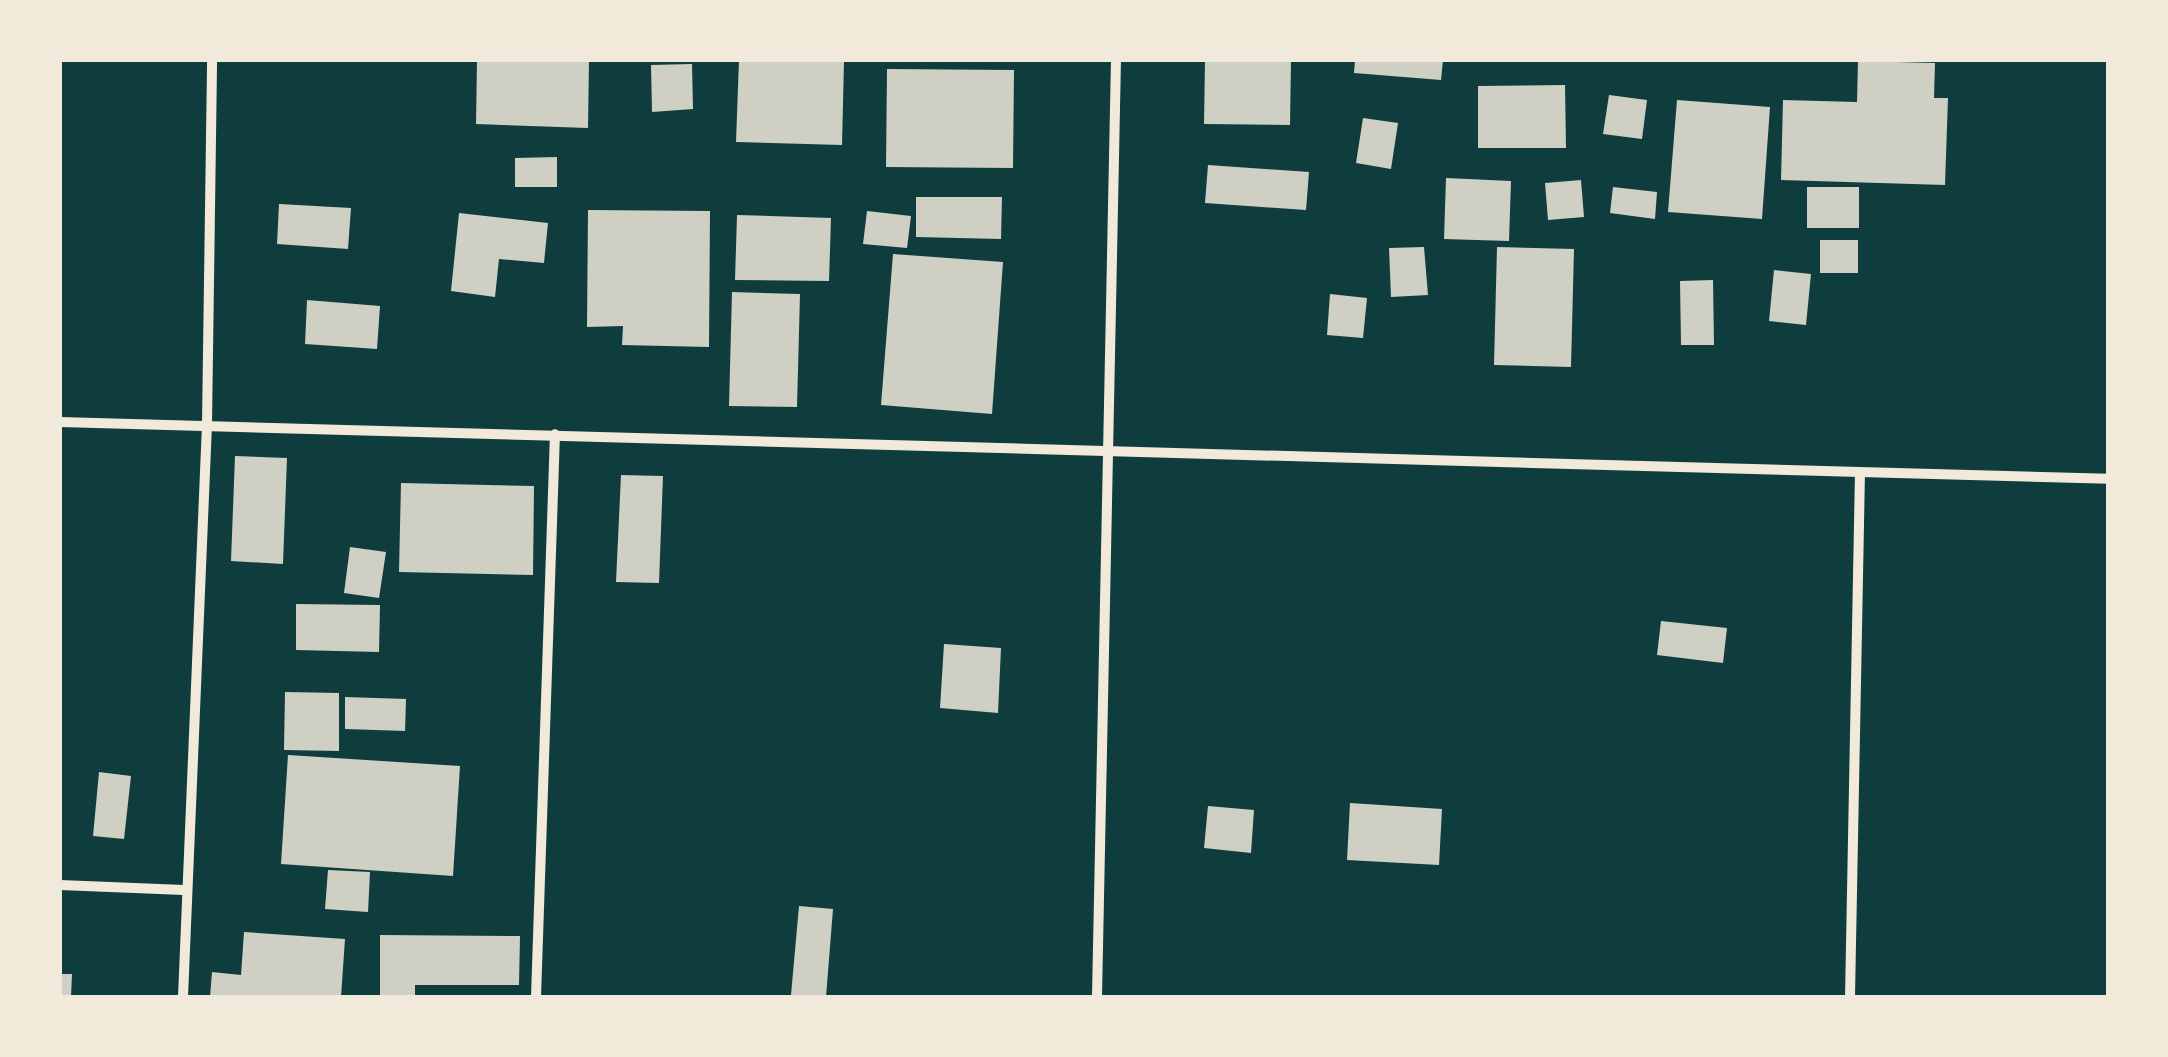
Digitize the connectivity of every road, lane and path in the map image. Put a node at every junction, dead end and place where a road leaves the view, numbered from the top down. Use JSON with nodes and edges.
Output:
{"nodes":[{"id":1,"x":212,"y":60,"type":"edge"},
{"id":2,"x":1116,"y":60,"type":"edge"},
{"id":3,"x":60,"y":422,"type":"edge"},
{"id":4,"x":207,"y":424,"type":"junction"},
{"id":5,"x":554,"y":434,"type":"junction"},
{"id":6,"x":1110,"y":450,"type":"junction"},
{"id":7,"x":1860,"y":472,"type":"junction"},
{"id":8,"x":2108,"y":479,"type":"edge"},
{"id":9,"x":60,"y":885,"type":"edge"},
{"id":10,"x":184,"y":890,"type":"junction"},
{"id":11,"x":183,"y":997,"type":"edge"},
{"id":12,"x":536,"y":997,"type":"edge"},
{"id":13,"x":1097,"y":997,"type":"edge"},
{"id":14,"x":1850,"y":997,"type":"edge"}],
"edges":[{"from":1,"to":4,"type":"street"},
{"from":2,"to":6,"type":"street"},
{"from":3,"to":4,"type":"street"},
{"from":4,"to":5,"type":"street"},
{"from":4,"to":10,"type":"street"},
{"from":5,"to":6,"type":"street"},
{"from":5,"to":12,"type":"street"},
{"from":6,"to":7,"type":"street"},
{"from":6,"to":13,"type":"street"},
{"from":7,"to":8,"type":"street"},
{"from":7,"to":14,"type":"street"},
{"from":9,"to":10,"type":"street"},
{"from":10,"to":11,"type":"street"}]}
